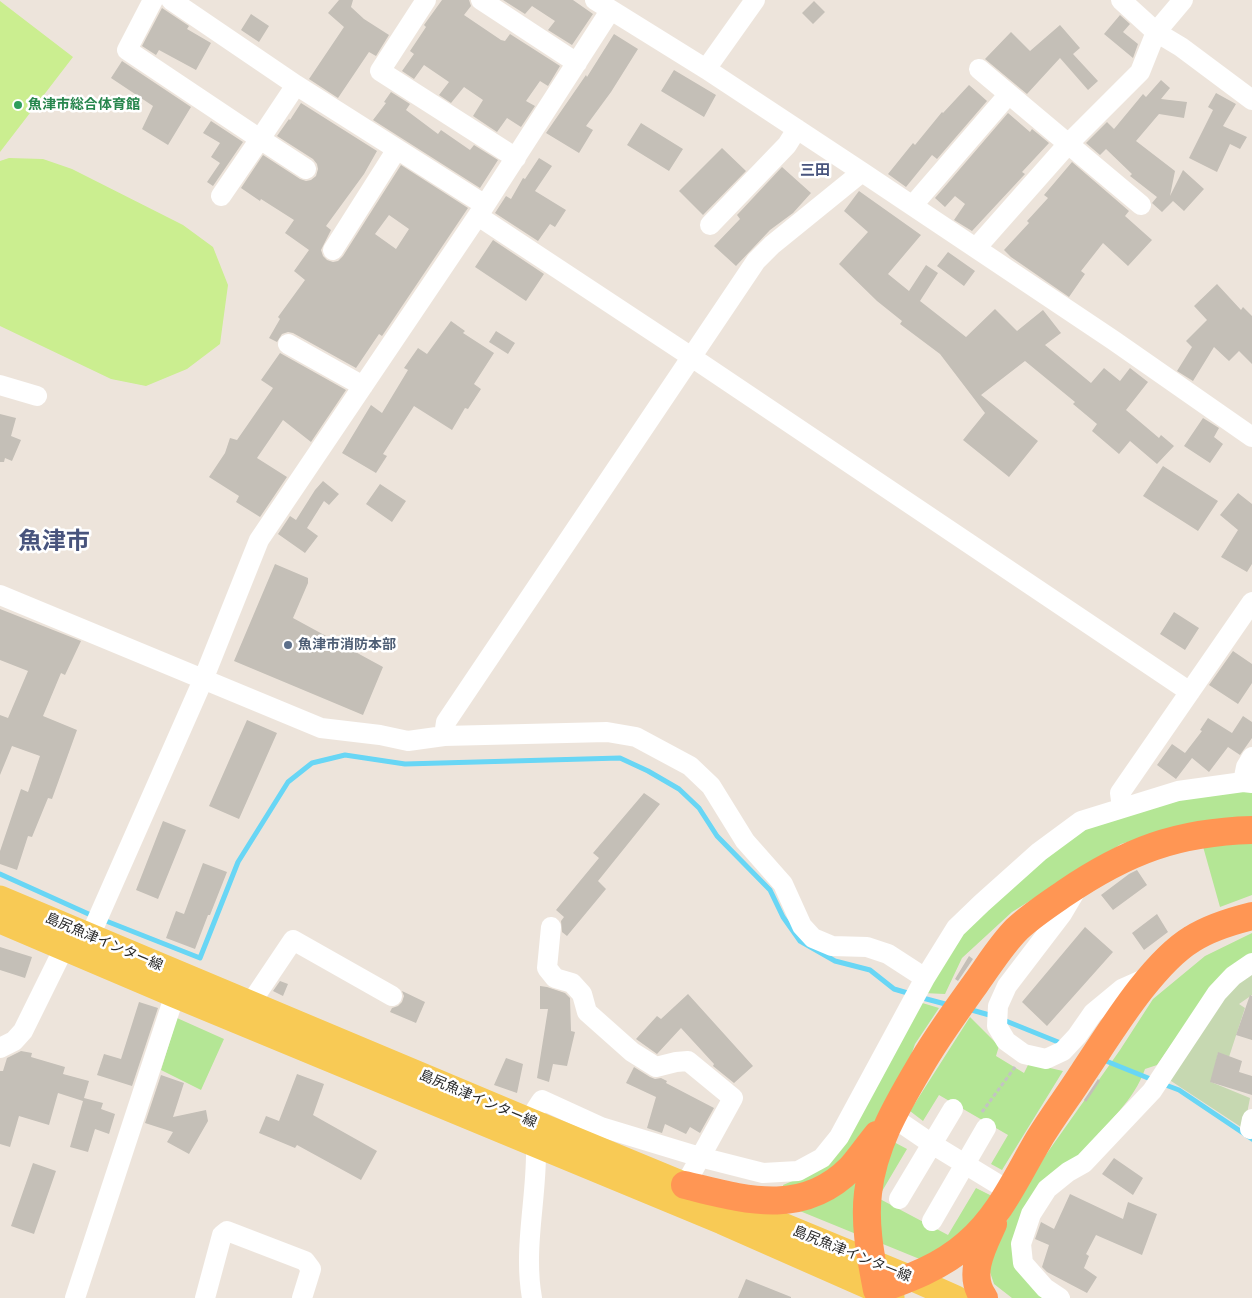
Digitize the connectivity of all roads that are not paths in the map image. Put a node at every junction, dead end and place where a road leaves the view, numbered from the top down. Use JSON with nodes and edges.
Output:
{"nodes":[{"id":1,"x":153,"y":0,"type":"edge"},
{"id":2,"x":171,"y":0,"type":"edge"},
{"id":3,"x":426,"y":0,"type":"edge"},
{"id":4,"x":481,"y":0,"type":"edge"},
{"id":5,"x":755,"y":0,"type":"edge"},
{"id":6,"x":1122,"y":0,"type":"edge"},
{"id":7,"x":1183,"y":0,"type":"edge"},
{"id":8,"x":603,"y":5,"type":"edge"},
{"id":9,"x":1156,"y":32,"type":"junction"},
{"id":10,"x":577,"y":63,"type":"junction"},
{"id":11,"x":706,"y":69,"type":"junction"},
{"id":12,"x":979,"y":69,"type":"dead end"},
{"id":13,"x":296,"y":85,"type":"junction"},
{"id":14,"x":1008,"y":95,"type":"junction"},
{"id":15,"x":1252,"y":100,"type":"edge"},
{"id":16,"x":797,"y":129,"type":"junction"},
{"id":17,"x":260,"y":139,"type":"junction"},
{"id":18,"x":1068,"y":144,"type":"junction"},
{"id":19,"x":397,"y":149,"type":"junction"},
{"id":20,"x":516,"y":158,"type":"junction"},
{"id":21,"x":306,"y":169,"type":"dead end"},
{"id":22,"x":862,"y":172,"type":"junction"},
{"id":23,"x":221,"y":196,"type":"dead end"},
{"id":24,"x":912,"y":205,"type":"junction"},
{"id":25,"x":1141,"y":205,"type":"dead end"},
{"id":26,"x":482,"y":210,"type":"junction"},
{"id":27,"x":710,"y":226,"type":"dead end"},
{"id":28,"x":976,"y":248,"type":"junction"},
{"id":29,"x":333,"y":250,"type":"dead end"},
{"id":30,"x":288,"y":344,"type":"dead end"},
{"id":31,"x":690,"y":356,"type":"junction"},
{"id":32,"x":0,"y":384,"type":"edge"},
{"id":33,"x":363,"y":386,"type":"junction"},
{"id":34,"x":37,"y":396,"type":"dead end"},
{"id":35,"x":1252,"y":437,"type":"edge"},
{"id":36,"x":0,"y":595,"type":"edge"},
{"id":37,"x":1252,"y":602,"type":"edge"},
{"id":38,"x":203,"y":680,"type":"junction"},
{"id":39,"x":1190,"y":692,"type":"junction"},
{"id":40,"x":444,"y":736,"type":"junction"},
{"id":41,"x":1252,"y":757,"type":"edge"},
{"id":42,"x":1248,"y":783,"type":"edge"},
{"id":43,"x":1122,"y":808,"type":"junction"},
{"id":44,"x":1252,"y":830,"type":"edge"},
{"id":45,"x":1079,"y":883,"type":"junction"},
{"id":46,"x":0,"y":898,"type":"edge"},
{"id":47,"x":1252,"y":908,"type":"edge"},
{"id":48,"x":1252,"y":916,"type":"edge"},
{"id":49,"x":0,"y":921,"type":"edge"},
{"id":50,"x":551,"y":927,"type":"dead end"},
{"id":51,"x":90,"y":936,"type":"junction"},
{"id":52,"x":1192,"y":939,"type":"junction"},
{"id":53,"x":64,"y":948,"type":"junction"},
{"id":54,"x":1252,"y":963,"type":"edge"},
{"id":55,"x":1153,"y":975,"type":"junction"},
{"id":56,"x":925,"y":978,"type":"junction"},
{"id":57,"x":178,"y":985,"type":"junction"},
{"id":58,"x":392,"y":996,"type":"dead end"},
{"id":59,"x":250,"y":1004,"type":"junction"},
{"id":60,"x":0,"y":1048,"type":"edge"},
{"id":61,"x":953,"y":1108,"type":"dead end"},
{"id":62,"x":891,"y":1116,"type":"junction"},
{"id":63,"x":531,"y":1121,"type":"junction"},
{"id":64,"x":982,"y":1123,"type":"road end"},
{"id":65,"x":932,"y":1144,"type":"junction"},
{"id":66,"x":536,"y":1146,"type":"junction"},
{"id":67,"x":700,"y":1157,"type":"junction"},
{"id":68,"x":964,"y":1165,"type":"junction"},
{"id":69,"x":685,"y":1185,"type":"junction"},
{"id":70,"x":899,"y":1199,"type":"dead end"},
{"id":71,"x":1005,"y":1199,"type":"junction"},
{"id":72,"x":932,"y":1221,"type":"dead end"},
{"id":73,"x":871,"y":1262,"type":"junction"},
{"id":74,"x":911,"y":1278,"type":"junction"},
{"id":75,"x":881,"y":1295,"type":"edge"},
{"id":76,"x":75,"y":1298,"type":"edge"},
{"id":77,"x":206,"y":1298,"type":"edge"},
{"id":78,"x":302,"y":1298,"type":"edge"},
{"id":79,"x":532,"y":1298,"type":"edge"},
{"id":80,"x":956,"y":1298,"type":"edge"},
{"id":81,"x":984,"y":1298,"type":"edge"},
{"id":82,"x":1060,"y":1298,"type":"edge"}],
"edges":[{"from":1,"to":17,"type":"street"},
{"from":2,"to":13,"type":"street"},
{"from":3,"to":20,"type":"street"},
{"from":4,"to":10,"type":"street"},
{"from":5,"to":11,"type":"street"},
{"from":6,"to":9,"type":"street"},
{"from":7,"to":9,"type":"street"},
{"from":8,"to":10,"type":"street"},
{"from":8,"to":11,"type":"street"},
{"from":9,"to":15,"type":"street"},
{"from":9,"to":18,"type":"street"},
{"from":10,"to":20,"type":"street"},
{"from":11,"to":16,"type":"street"},
{"from":12,"to":14,"type":"street"},
{"from":13,"to":17,"type":"street"},
{"from":13,"to":19,"type":"street"},
{"from":14,"to":18,"type":"street"},
{"from":14,"to":24,"type":"street"},
{"from":16,"to":22,"type":"street"},
{"from":16,"to":27,"type":"street"},
{"from":17,"to":21,"type":"street"},
{"from":17,"to":23,"type":"street"},
{"from":18,"to":25,"type":"street"},
{"from":18,"to":28,"type":"street"},
{"from":19,"to":26,"type":"street"},
{"from":19,"to":29,"type":"street"},
{"from":20,"to":26,"type":"street"},
{"from":22,"to":24,"type":"street"},
{"from":22,"to":31,"type":"street"},
{"from":24,"to":28,"type":"street"},
{"from":26,"to":31,"type":"street"},
{"from":26,"to":33,"type":"street"},
{"from":28,"to":35,"type":"street"},
{"from":30,"to":33,"type":"street"},
{"from":31,"to":39,"type":"street"},
{"from":31,"to":40,"type":"street"},
{"from":32,"to":34,"type":"street"},
{"from":33,"to":38,"type":"street"},
{"from":36,"to":38,"type":"street"},
{"from":37,"to":39,"type":"street"},
{"from":38,"to":40,"type":"street"},
{"from":38,"to":51,"type":"street"},
{"from":39,"to":43,"type":"street"},
{"from":40,"to":56,"type":"street"},
{"from":41,"to":42,"type":"street"},
{"from":42,"to":43,"type":"street"},
{"from":43,"to":56,"type":"street"},
{"from":44,"to":45,"type":"highway"},
{"from":45,"to":55,"type":"street"},
{"from":45,"to":62,"type":"highway"},
{"from":46,"to":51,"type":"main road","name":"島尻魚津インター線"},
{"from":47,"to":52,"type":"highway"},
{"from":48,"to":52,"type":"highway"},
{"from":49,"to":53,"type":"main road","name":"島尻魚津インター線"},
{"from":50,"to":67,"type":"street"},
{"from":51,"to":53,"type":"street"},
{"from":51,"to":57,"type":"main road","name":"島尻魚津インター線"},
{"from":52,"to":55,"type":"highway"},
{"from":53,"to":57,"type":"main road","name":"島尻魚津インター線"},
{"from":53,"to":60,"type":"street"},
{"from":54,"to":82,"type":"street"},
{"from":55,"to":71,"type":"highway"},
{"from":56,"to":67,"type":"street"},
{"from":57,"to":59,"type":"main road","name":"島尻魚津インター線"},
{"from":57,"to":66,"type":"main road","name":"島尻魚津インター線"},
{"from":57,"to":76,"type":"street"},
{"from":58,"to":59,"type":"street"},
{"from":59,"to":63,"type":"main road","name":"島尻魚津インター線"},
{"from":61,"to":65,"type":"street"},
{"from":62,"to":65,"type":"street"},
{"from":62,"to":69,"type":"highway"},
{"from":62,"to":73,"type":"highway"},
{"from":63,"to":66,"type":"street"},
{"from":63,"to":67,"type":"street"},
{"from":63,"to":69,"type":"main road","name":"島尻魚津インター線"},
{"from":64,"to":68,"type":"street"},
{"from":65,"to":68,"type":"street"},
{"from":65,"to":70,"type":"street"},
{"from":66,"to":75,"type":"main road","name":"島尻魚津インター線"},
{"from":66,"to":79,"type":"street"},
{"from":67,"to":69,"type":"street"},
{"from":68,"to":71,"type":"street"},
{"from":68,"to":72,"type":"street"},
{"from":69,"to":73,"type":"main road","name":"島尻魚津インター線"},
{"from":71,"to":74,"type":"highway"},
{"from":71,"to":81,"type":"highway"},
{"from":73,"to":74,"type":"main road","name":"島尻魚津インター線"},
{"from":73,"to":75,"type":"highway"},
{"from":74,"to":75,"type":"highway"},
{"from":74,"to":80,"type":"main road","name":"島尻魚津インター線"},
{"from":77,"to":78,"type":"street"}]}
